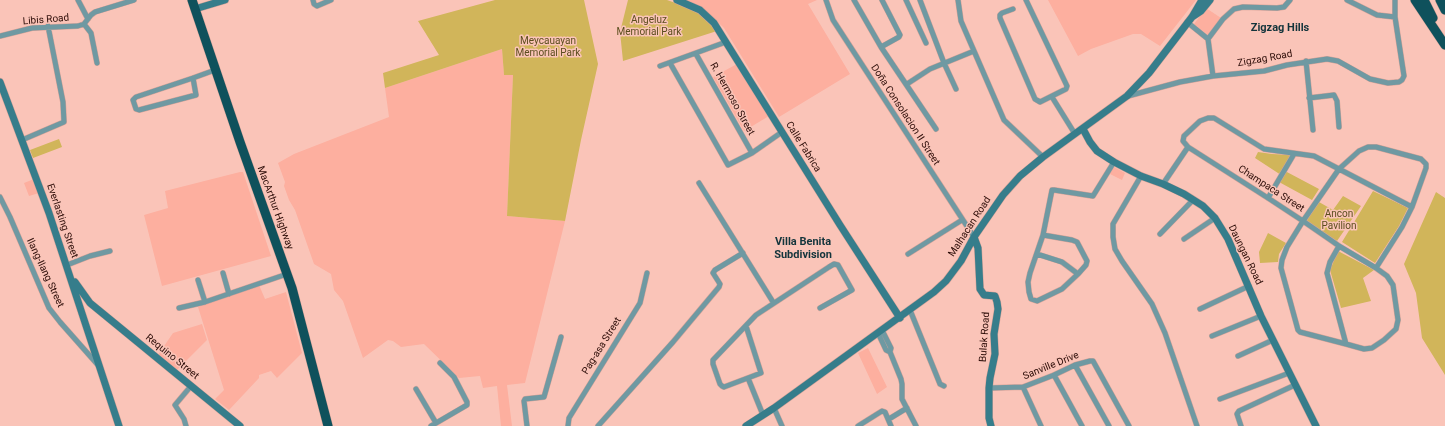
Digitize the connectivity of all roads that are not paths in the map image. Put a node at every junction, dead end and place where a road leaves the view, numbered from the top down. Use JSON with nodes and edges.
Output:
{"nodes":[{"id":1,"x":78,"y":0,"type":"edge"},
{"id":2,"x":134,"y":0,"type":"edge"},
{"id":3,"x":192,"y":0,"type":"edge"},
{"id":4,"x":225,"y":0,"type":"edge"},
{"id":5,"x":313,"y":0,"type":"edge"},
{"id":6,"x":332,"y":0,"type":"edge"},
{"id":7,"x":677,"y":0,"type":"edge"},
{"id":8,"x":826,"y":0,"type":"edge"},
{"id":9,"x":854,"y":0,"type":"edge"},
{"id":10,"x":882,"y":0,"type":"edge"},
{"id":11,"x":906,"y":0,"type":"edge"},
{"id":12,"x":920,"y":0,"type":"edge"},
{"id":13,"x":958,"y":0,"type":"edge"},
{"id":14,"x":1026,"y":0,"type":"edge"},
{"id":15,"x":1202,"y":0,"type":"edge"},
{"id":16,"x":1210,"y":0,"type":"edge"},
{"id":17,"x":1290,"y":0,"type":"edge"},
{"id":18,"x":1347,"y":0,"type":"edge"},
{"id":19,"x":1395,"y":0,"type":"edge"},
{"id":20,"x":1415,"y":0,"type":"edge"},
{"id":21,"x":1424,"y":0,"type":"edge"},
{"id":22,"x":1440,"y":0,"type":"edge"},
{"id":23,"x":195,"y":9,"type":"junction"},
{"id":24,"x":1013,"y":9,"type":"dead end"},
{"id":25,"x":1445,"y":10,"type":"edge"},
{"id":26,"x":1395,"y":17,"type":"junction"},
{"id":27,"x":88,"y":19,"type":"junction"},
{"id":28,"x":1190,"y":20,"type":"junction"},
{"id":29,"x":84,"y":24,"type":"junction"},
{"id":30,"x":48,"y":26,"type":"junction"},
{"id":31,"x":0,"y":36,"type":"edge"},
{"id":32,"x":1208,"y":39,"type":"junction"},
{"id":33,"x":726,"y":42,"type":"junction"},
{"id":34,"x":1445,"y":42,"type":"edge"},
{"id":35,"x":926,"y":43,"type":"dead end"},
{"id":36,"x":1445,"y":45,"type":"edge"},
{"id":37,"x":881,"y":47,"type":"junction"},
{"id":38,"x":974,"y":51,"type":"junction"},
{"id":39,"x":696,"y":54,"type":"junction"},
{"id":40,"x":1306,"y":61,"type":"junction"},
{"id":41,"x":98,"y":63,"type":"dead end"},
{"id":42,"x":670,"y":63,"type":"junction"},
{"id":43,"x":944,"y":63,"type":"junction"},
{"id":44,"x":660,"y":66,"type":"dead end"},
{"id":45,"x":215,"y":70,"type":"junction"},
{"id":46,"x":1213,"y":76,"type":"junction"},
{"id":47,"x":193,"y":78,"type":"junction"},
{"id":48,"x":0,"y":82,"type":"edge"},
{"id":49,"x":906,"y":84,"type":"junction"},
{"id":50,"x":956,"y":89,"type":"dead end"},
{"id":51,"x":1127,"y":96,"type":"junction"},
{"id":52,"x":1052,"y":97,"type":"junction"},
{"id":53,"x":1309,"y":98,"type":"junction"},
{"id":54,"x":1339,"y":127,"type":"dead end"},
{"id":55,"x":936,"y":129,"type":"dead end"},
{"id":56,"x":1083,"y":129,"type":"junction"},
{"id":57,"x":1313,"y":130,"type":"dead end"},
{"id":58,"x":782,"y":132,"type":"junction"},
{"id":59,"x":1075,"y":134,"type":"junction"},
{"id":60,"x":22,"y":140,"type":"junction"},
{"id":61,"x":1188,"y":147,"type":"junction"},
{"id":62,"x":752,"y":153,"type":"junction"},
{"id":63,"x":1294,"y":154,"type":"junction"},
{"id":64,"x":1044,"y":157,"type":"junction"},
{"id":65,"x":1114,"y":162,"type":"junction"},
{"id":66,"x":1339,"y":169,"type":"junction"},
{"id":67,"x":1141,"y":176,"type":"junction"},
{"id":68,"x":699,"y":183,"type":"dead end"},
{"id":69,"x":1163,"y":184,"type":"junction"},
{"id":70,"x":0,"y":197,"type":"edge"},
{"id":71,"x":1268,"y":198,"type":"junction"},
{"id":72,"x":1193,"y":200,"type":"junction"},
{"id":73,"x":1412,"y":207,"type":"junction"},
{"id":74,"x":1215,"y":218,"type":"junction"},
{"id":75,"x":962,"y":220,"type":"junction"},
{"id":76,"x":1303,"y":222,"type":"junction"},
{"id":77,"x":1160,"y":234,"type":"dead end"},
{"id":78,"x":1043,"y":235,"type":"junction"},
{"id":79,"x":974,"y":237,"type":"junction"},
{"id":80,"x":1184,"y":239,"type":"dead end"},
{"id":81,"x":1339,"y":246,"type":"junction"},
{"id":82,"x":110,"y":251,"type":"dead end"},
{"id":83,"x":743,"y":253,"type":"junction"},
{"id":84,"x":908,"y":254,"type":"dead end"},
{"id":85,"x":1037,"y":254,"type":"junction"},
{"id":86,"x":67,"y":265,"type":"junction"},
{"id":87,"x":1376,"y":268,"type":"junction"},
{"id":88,"x":223,"y":273,"type":"dead end"},
{"id":89,"x":647,"y":273,"type":"dead end"},
{"id":90,"x":287,"y":274,"type":"junction"},
{"id":91,"x":1078,"y":274,"type":"junction"},
{"id":92,"x":70,"y":276,"type":"junction"},
{"id":93,"x":198,"y":280,"type":"dead end"},
{"id":94,"x":1249,"y":286,"type":"junction"},
{"id":95,"x":76,"y":292,"type":"junction"},
{"id":96,"x":229,"y":294,"type":"junction"},
{"id":97,"x":204,"y":302,"type":"junction"},
{"id":98,"x":773,"y":302,"type":"junction"},
{"id":99,"x":90,"y":303,"type":"junction"},
{"id":100,"x":179,"y":308,"type":"dead end"},
{"id":101,"x":820,"y":308,"type":"dead end"},
{"id":102,"x":1200,"y":309,"type":"dead end"},
{"id":103,"x":910,"y":310,"type":"junction"},
{"id":104,"x":1261,"y":316,"type":"junction"},
{"id":105,"x":900,"y":318,"type":"junction"},
{"id":106,"x":746,"y":326,"type":"junction"},
{"id":107,"x":880,"y":332,"type":"junction"},
{"id":108,"x":1212,"y":336,"type":"dead end"},
{"id":109,"x":561,"y":337,"type":"dead end"},
{"id":110,"x":1273,"y":340,"type":"junction"},
{"id":111,"x":1346,"y":344,"type":"junction"},
{"id":112,"x":1238,"y":356,"type":"dead end"},
{"id":113,"x":440,"y":363,"type":"dead end"},
{"id":114,"x":1075,"y":366,"type":"junction"},
{"id":115,"x":100,"y":367,"type":"junction"},
{"id":116,"x":1289,"y":373,"type":"junction"},
{"id":117,"x":1054,"y":375,"type":"junction"},
{"id":118,"x":748,"y":378,"type":"junction"},
{"id":119,"x":1295,"y":385,"type":"junction"},
{"id":120,"x":192,"y":386,"type":"junction"},
{"id":121,"x":944,"y":386,"type":"dead end"},
{"id":122,"x":1023,"y":387,"type":"junction"},
{"id":123,"x":989,"y":388,"type":"junction"},
{"id":124,"x":416,"y":389,"type":"dead end"},
{"id":125,"x":1220,"y":399,"type":"dead end"},
{"id":126,"x":774,"y":408,"type":"junction"},
{"id":127,"x":907,"y":408,"type":"junction"},
{"id":128,"x":763,"y":415,"type":"junction"},
{"id":129,"x":889,"y":419,"type":"junction"},
{"id":130,"x":433,"y":425,"type":"edge"},
{"id":131,"x":119,"y":426,"type":"edge"},
{"id":132,"x":186,"y":426,"type":"edge"},
{"id":133,"x":240,"y":426,"type":"edge"},
{"id":134,"x":328,"y":426,"type":"edge"},
{"id":135,"x":527,"y":426,"type":"edge"},
{"id":136,"x":568,"y":426,"type":"edge"},
{"id":137,"x":598,"y":426,"type":"edge"},
{"id":138,"x":746,"y":426,"type":"edge"},
{"id":139,"x":782,"y":426,"type":"edge"},
{"id":140,"x":858,"y":426,"type":"edge"},
{"id":141,"x":891,"y":426,"type":"edge"},
{"id":142,"x":916,"y":426,"type":"edge"},
{"id":143,"x":991,"y":426,"type":"edge"},
{"id":144,"x":1041,"y":426,"type":"edge"},
{"id":145,"x":1082,"y":426,"type":"edge"},
{"id":146,"x":1109,"y":426,"type":"edge"},
{"id":147,"x":1129,"y":426,"type":"edge"},
{"id":148,"x":1197,"y":426,"type":"edge"},
{"id":149,"x":1241,"y":426,"type":"edge"},
{"id":150,"x":1316,"y":426,"type":"edge"}],
"edges":[{"from":1,"to":27,"type":"street"},
{"from":2,"to":27,"type":"street","name":"Libis Road"},
{"from":3,"to":23,"type":"highway","name":"MacArthur Highway"},
{"from":4,"to":23,"type":"street"},
{"from":5,"to":6,"type":"street"},
{"from":7,"to":33,"type":"street","name":"Calle Fabrica"},
{"from":8,"to":75,"type":"street","name":"Doña Consolacion II Street"},
{"from":9,"to":37,"type":"street"},
{"from":10,"to":37,"type":"street"},
{"from":11,"to":35,"type":"street"},
{"from":12,"to":43,"type":"street"},
{"from":13,"to":38,"type":"street"},
{"from":14,"to":52,"type":"street"},
{"from":15,"to":28,"type":"street","name":"Malhacan Road"},
{"from":16,"to":28,"type":"street","name":"Malhacan Road"},
{"from":17,"to":32,"type":"street"},
{"from":18,"to":26,"type":"street"},
{"from":19,"to":26,"type":"street"},
{"from":20,"to":36,"type":"highway"},
{"from":21,"to":34,"type":"highway"},
{"from":22,"to":25,"type":"highway"},
{"from":23,"to":45,"type":"highway","name":"MacArthur Highway"},
{"from":24,"to":52,"type":"street"},
{"from":26,"to":40,"type":"street","name":"Zigzag Road"},
{"from":27,"to":29,"type":"street","name":"Libis Road"},
{"from":28,"to":32,"type":"street"},
{"from":28,"to":51,"type":"street","name":"Malhacan Road"},
{"from":29,"to":30,"type":"street","name":"Libis Road"},
{"from":29,"to":41,"type":"street"},
{"from":30,"to":31,"type":"street","name":"Libis Road"},
{"from":30,"to":60,"type":"street"},
{"from":32,"to":46,"type":"street"},
{"from":33,"to":39,"type":"street"},
{"from":33,"to":58,"type":"street","name":"Calle Fabrica"},
{"from":37,"to":49,"type":"street"},
{"from":38,"to":43,"type":"street"},
{"from":38,"to":64,"type":"street"},
{"from":39,"to":42,"type":"street"},
{"from":39,"to":62,"type":"street","name":"R. Hermoso Street"},
{"from":40,"to":46,"type":"street","name":"Zigzag Road"},
{"from":40,"to":53,"type":"street"},
{"from":42,"to":44,"type":"street"},
{"from":42,"to":62,"type":"street"},
{"from":43,"to":49,"type":"street"},
{"from":43,"to":50,"type":"street"},
{"from":45,"to":47,"type":"street"},
{"from":45,"to":90,"type":"highway","name":"MacArthur Highway"},
{"from":46,"to":51,"type":"street","name":"Zigzag Road"},
{"from":47,"to":47,"type":"street"},
{"from":48,"to":60,"type":"street","name":"Everlasting Street"},
{"from":49,"to":55,"type":"street"},
{"from":51,"to":56,"type":"street","name":"Malhacan Road"},
{"from":52,"to":59,"type":"street"},
{"from":53,"to":54,"type":"street"},
{"from":53,"to":57,"type":"street"},
{"from":56,"to":59,"type":"street","name":"Malhacan Road"},
{"from":56,"to":65,"type":"street","name":"Daungan Road"},
{"from":58,"to":62,"type":"street"},
{"from":58,"to":105,"type":"street","name":"Calle Fabrica"},
{"from":59,"to":64,"type":"street","name":"Malhacan Road"},
{"from":60,"to":86,"type":"street","name":"Everlasting Street"},
{"from":61,"to":63,"type":"street"},
{"from":61,"to":69,"type":"street"},
{"from":61,"to":71,"type":"street","name":"Champaca Street"},
{"from":63,"to":66,"type":"street"},
{"from":63,"to":71,"type":"street"},
{"from":64,"to":79,"type":"street","name":"Malhacan Road"},
{"from":65,"to":67,"type":"street","name":"Daungan Road"},
{"from":65,"to":78,"type":"street"},
{"from":66,"to":73,"type":"street"},
{"from":66,"to":73,"type":"street"},
{"from":66,"to":76,"type":"street"},
{"from":67,"to":69,"type":"street","name":"Daungan Road"},
{"from":67,"to":148,"type":"street"},
{"from":68,"to":83,"type":"street"},
{"from":69,"to":72,"type":"street","name":"Daungan Road"},
{"from":70,"to":115,"type":"street","name":"Ilang-Ilang Street"},
{"from":71,"to":76,"type":"street","name":"Champaca Street"},
{"from":72,"to":74,"type":"street","name":"Daungan Road"},
{"from":72,"to":77,"type":"street"},
{"from":73,"to":87,"type":"street"},
{"from":74,"to":80,"type":"street"},
{"from":74,"to":94,"type":"street","name":"Daungan Road"},
{"from":75,"to":79,"type":"street","name":"Doña Consolacion II Street"},
{"from":75,"to":84,"type":"street"},
{"from":76,"to":81,"type":"street","name":"Champaca Street"},
{"from":76,"to":111,"type":"street","name":"Champaca Street"},
{"from":78,"to":85,"type":"street"},
{"from":78,"to":91,"type":"street"},
{"from":79,"to":103,"type":"street","name":"Malhacan Road"},
{"from":79,"to":123,"type":"street","name":"Bulak Road"},
{"from":81,"to":87,"type":"street","name":"Champaca Street"},
{"from":81,"to":111,"type":"street"},
{"from":82,"to":86,"type":"street"},
{"from":83,"to":98,"type":"street"},
{"from":83,"to":137,"type":"street"},
{"from":85,"to":91,"type":"street"},
{"from":85,"to":91,"type":"street"},
{"from":86,"to":92,"type":"street","name":"Everlasting Street"},
{"from":87,"to":111,"type":"street","name":"Champaca Street"},
{"from":88,"to":96,"type":"street"},
{"from":89,"to":136,"type":"street","name":"Pag-asa Street"},
{"from":90,"to":96,"type":"street"},
{"from":90,"to":134,"type":"highway","name":"MacArthur Highway"},
{"from":92,"to":95,"type":"street","name":"Everlasting Street"},
{"from":92,"to":99,"type":"street","name":"Requino Street"},
{"from":93,"to":97,"type":"street"},
{"from":94,"to":102,"type":"street"},
{"from":94,"to":104,"type":"street","name":"Daungan Road"},
{"from":95,"to":99,"type":"street","name":"Requino Street"},
{"from":95,"to":115,"type":"street","name":"Everlasting Street"},
{"from":96,"to":97,"type":"street"},
{"from":97,"to":100,"type":"street"},
{"from":98,"to":101,"type":"street"},
{"from":98,"to":106,"type":"street"},
{"from":99,"to":120,"type":"street","name":"Requino Street"},
{"from":103,"to":105,"type":"street","name":"Malhacan Road"},
{"from":103,"to":121,"type":"street"},
{"from":104,"to":108,"type":"street"},
{"from":104,"to":110,"type":"street","name":"Daungan Road"},
{"from":105,"to":107,"type":"street","name":"Malhacan Road"},
{"from":106,"to":118,"type":"street"},
{"from":106,"to":118,"type":"street"},
{"from":107,"to":126,"type":"street","name":"Malhacan Road"},
{"from":107,"to":127,"type":"street"},
{"from":109,"to":135,"type":"street"},
{"from":110,"to":112,"type":"street"},
{"from":110,"to":116,"type":"street","name":"Daungan Road"},
{"from":113,"to":130,"type":"street"},
{"from":114,"to":117,"type":"street","name":"Sanville Drive"},
{"from":114,"to":146,"type":"street"},
{"from":114,"to":147,"type":"street","name":"Sanville Drive"},
{"from":115,"to":131,"type":"street","name":"Everlasting Street"},
{"from":116,"to":119,"type":"street","name":"Daungan Road"},
{"from":116,"to":125,"type":"street"},
{"from":117,"to":122,"type":"street","name":"Sanville Drive"},
{"from":117,"to":145,"type":"street"},
{"from":118,"to":128,"type":"street"},
{"from":119,"to":149,"type":"street"},
{"from":119,"to":150,"type":"street","name":"Daungan Road"},
{"from":120,"to":132,"type":"street"},
{"from":120,"to":133,"type":"street","name":"Requino Street"},
{"from":122,"to":123,"type":"street","name":"Sanville Drive"},
{"from":122,"to":144,"type":"street"},
{"from":123,"to":143,"type":"street","name":"Bulak Road"},
{"from":124,"to":130,"type":"street"},
{"from":126,"to":128,"type":"street","name":"Malhacan Road"},
{"from":126,"to":139,"type":"street"},
{"from":127,"to":129,"type":"street"},
{"from":127,"to":142,"type":"street"},
{"from":128,"to":138,"type":"street","name":"Malhacan Road"},
{"from":129,"to":140,"type":"street"},
{"from":129,"to":141,"type":"street"}]}
